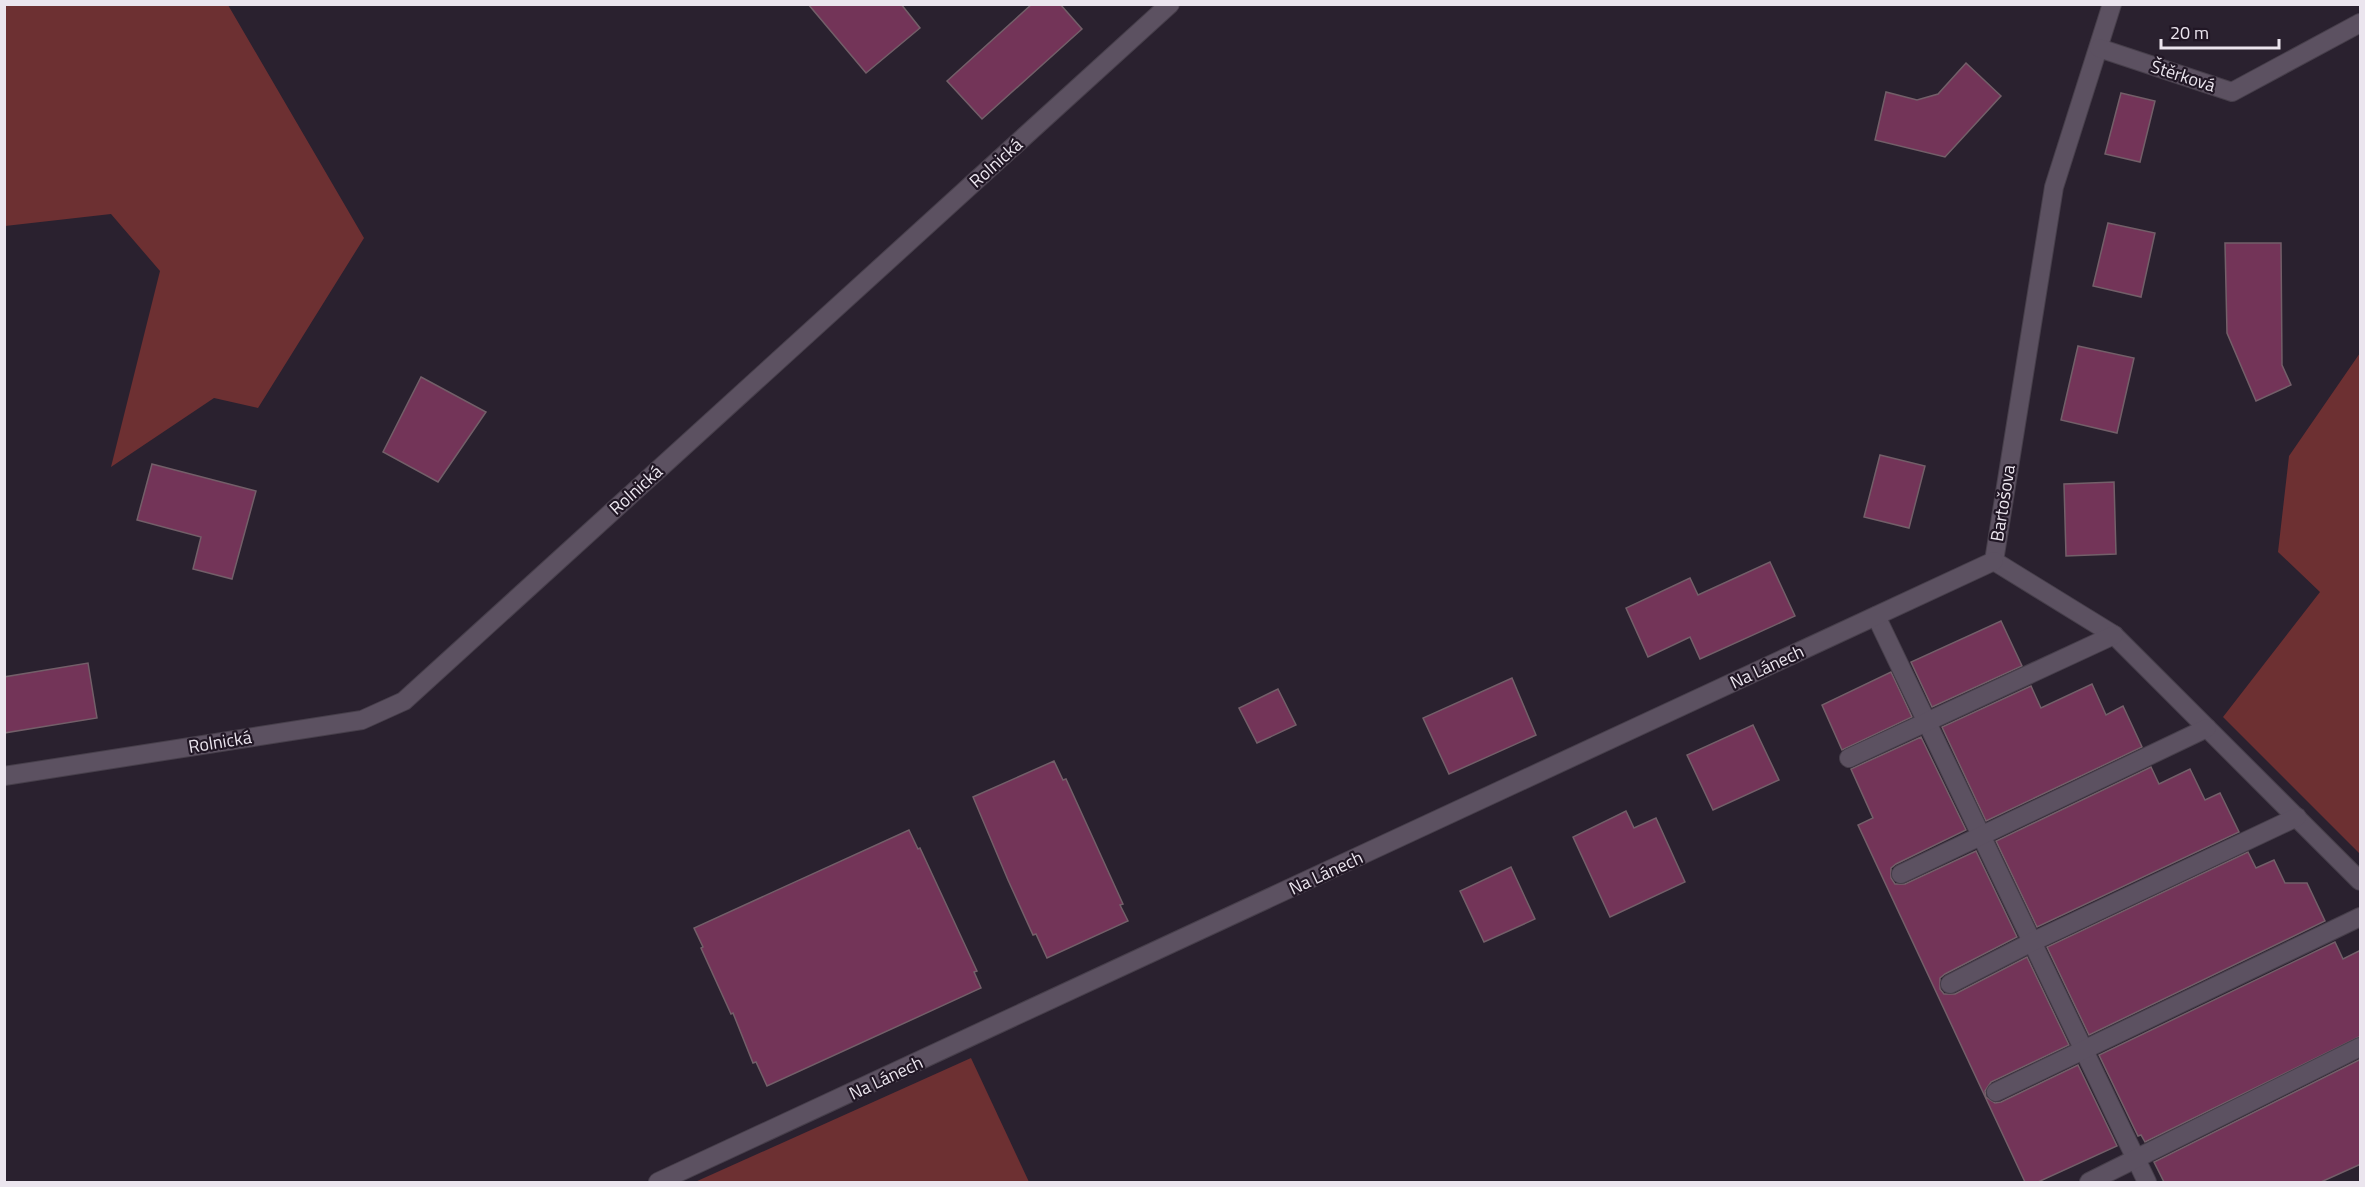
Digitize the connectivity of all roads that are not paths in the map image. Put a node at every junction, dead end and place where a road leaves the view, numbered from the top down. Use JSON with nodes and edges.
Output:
{"nodes":[{"id":1,"x":1170,"y":4,"type":"edge"},
{"id":2,"x":2112,"y":4,"type":"edge"},
{"id":3,"x":2361,"y":23,"type":"edge"},
{"id":4,"x":2099,"y":48,"type":"junction"},
{"id":5,"x":1994,"y":561,"type":"junction"},
{"id":6,"x":1876,"y":616,"type":"junction"},
{"id":7,"x":2114,"y":635,"type":"junction"},
{"id":8,"x":1927,"y":723,"type":"junction"},
{"id":9,"x":2207,"y":728,"type":"junction"},
{"id":10,"x":1850,"y":758,"type":"dead end"},
{"id":11,"x":4,"y":776,"type":"edge"},
{"id":12,"x":2297,"y":818,"type":"junction"},
{"id":13,"x":1981,"y":836,"type":"junction"},
{"id":14,"x":1901,"y":874,"type":"dead end"},
{"id":15,"x":2361,"y":881,"type":"edge"},
{"id":16,"x":2361,"y":917,"type":"edge"},
{"id":17,"x":2032,"y":942,"type":"junction"},
{"id":18,"x":1950,"y":984,"type":"dead end"},
{"id":19,"x":2361,"y":1047,"type":"edge"},
{"id":20,"x":2084,"y":1052,"type":"junction"},
{"id":21,"x":1996,"y":1092,"type":"dead end"},
{"id":22,"x":2136,"y":1160,"type":"junction"},
{"id":23,"x":658,"y":1182,"type":"edge"},
{"id":24,"x":2089,"y":1182,"type":"edge"},
{"id":25,"x":2147,"y":1182,"type":"edge"}],
"edges":[{"from":1,"to":11,"type":"street","name":"Rolnická"},
{"from":2,"to":4,"type":"street","name":"Bartošova"},
{"from":3,"to":4,"type":"street","name":"Štěrková"},
{"from":4,"to":5,"type":"street","name":"Bartošova"},
{"from":5,"to":6,"type":"street","name":"Na Lánech"},
{"from":5,"to":7,"type":"street","name":"Bartošova"},
{"from":6,"to":8,"type":"street"},
{"from":6,"to":23,"type":"street","name":"Na Lánech"},
{"from":7,"to":8,"type":"street"},
{"from":7,"to":9,"type":"street","name":"Bartošova"},
{"from":8,"to":10,"type":"street"},
{"from":8,"to":13,"type":"street"},
{"from":9,"to":12,"type":"street","name":"Bartošova"},
{"from":9,"to":13,"type":"street"},
{"from":12,"to":15,"type":"street","name":"Bartošova"},
{"from":12,"to":17,"type":"street"},
{"from":13,"to":14,"type":"street"},
{"from":13,"to":17,"type":"street"},
{"from":16,"to":20,"type":"street"},
{"from":17,"to":18,"type":"street"},
{"from":17,"to":20,"type":"street"},
{"from":19,"to":22,"type":"street"},
{"from":20,"to":21,"type":"street"},
{"from":20,"to":22,"type":"street"},
{"from":22,"to":24,"type":"street"},
{"from":22,"to":25,"type":"street"}]}
